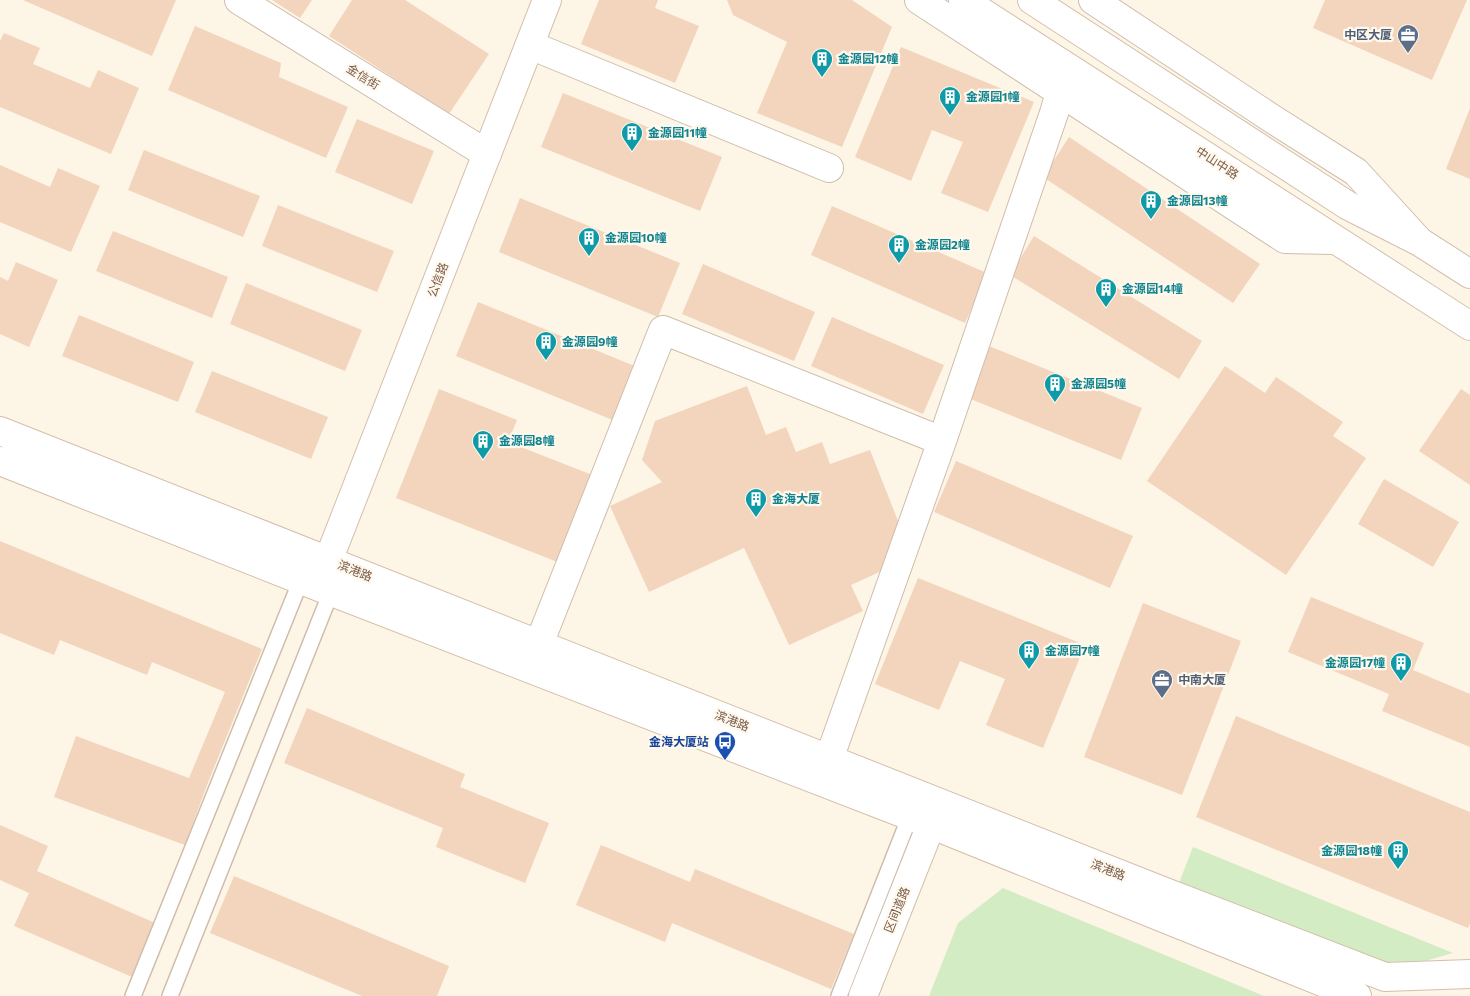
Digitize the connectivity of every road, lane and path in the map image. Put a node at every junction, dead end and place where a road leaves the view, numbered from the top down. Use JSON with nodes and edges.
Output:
{"nodes":[{"id":1,"x":239,"y":0,"type":"edge"},
{"id":2,"x":547,"y":0,"type":"edge"},
{"id":3,"x":1032,"y":0,"type":"edge"},
{"id":4,"x":1092,"y":0,"type":"edge"},
{"id":5,"x":970,"y":5,"type":"edge"},
{"id":6,"x":928,"y":6,"type":"edge"},
{"id":7,"x":530,"y":45,"type":"junction"},
{"id":8,"x":1068,"y":67,"type":"junction"},
{"id":9,"x":1060,"y":93,"type":"junction"},
{"id":10,"x":1271,"y":118,"type":"junction"},
{"id":11,"x":1236,"y":132,"type":"junction"},
{"id":12,"x":487,"y":154,"type":"junction"},
{"id":13,"x":829,"y":168,"type":"dead end"},
{"id":14,"x":1241,"y":179,"type":"junction"},
{"id":15,"x":1208,"y":188,"type":"junction"},
{"id":16,"x":1334,"y":240,"type":"junction"},
{"id":17,"x":1420,"y":242,"type":"junction"},
{"id":18,"x":1470,"y":274,"type":"edge"},
{"id":19,"x":1470,"y":326,"type":"edge"},
{"id":20,"x":0,"y":431,"type":"edge"},
{"id":21,"x":942,"y":441,"type":"junction"},
{"id":22,"x":0,"y":461,"type":"edge"},
{"id":23,"x":328,"y":561,"type":"junction"},
{"id":24,"x":301,"y":580,"type":"junction"},
{"id":25,"x":331,"y":592,"type":"junction"},
{"id":26,"x":539,"y":644,"type":"junction"},
{"id":27,"x":829,"y":759,"type":"junction"},
{"id":28,"x":920,"y":820,"type":"junction"},
{"id":29,"x":1470,"y":974,"type":"edge"},
{"id":30,"x":133,"y":996,"type":"edge"},
{"id":31,"x":170,"y":996,"type":"edge"},
{"id":32,"x":839,"y":996,"type":"edge"},
{"id":33,"x":863,"y":996,"type":"edge"},
{"id":34,"x":1357,"y":996,"type":"edge"}],
"edges":[{"from":1,"to":12,"type":"street","name":"金信街"},
{"from":2,"to":7,"type":"street","name":"公信路"},
{"from":3,"to":11,"type":"street"},
{"from":4,"to":10,"type":"street"},
{"from":5,"to":6,"type":"street"},
{"from":5,"to":8,"type":"street","name":"中山中路"},
{"from":6,"to":9,"type":"street"},
{"from":7,"to":12,"type":"street","name":"公信路"},
{"from":7,"to":13,"type":"street"},
{"from":8,"to":9,"type":"street"},
{"from":8,"to":14,"type":"street","name":"中山中路"},
{"from":9,"to":15,"type":"street"},
{"from":9,"to":21,"type":"street"},
{"from":10,"to":11,"type":"street"},
{"from":10,"to":17,"type":"street"},
{"from":11,"to":17,"type":"street"},
{"from":12,"to":23,"type":"street","name":"公信路"},
{"from":14,"to":15,"type":"street"},
{"from":14,"to":16,"type":"street","name":"中山中路"},
{"from":15,"to":16,"type":"street"},
{"from":16,"to":19,"type":"street","name":"中山中路"},
{"from":17,"to":18,"type":"street"},
{"from":20,"to":23,"type":"street","name":"滨港路"},
{"from":21,"to":26,"type":"street"},
{"from":21,"to":27,"type":"street"},
{"from":22,"to":24,"type":"street","name":"滨港路"},
{"from":23,"to":26,"type":"street","name":"滨港路"},
{"from":24,"to":25,"type":"street","name":"滨港路"},
{"from":24,"to":30,"type":"lane"},
{"from":25,"to":28,"type":"street","name":"滨港路"},
{"from":25,"to":31,"type":"lane"},
{"from":26,"to":27,"type":"street","name":"滨港路"},
{"from":27,"to":29,"type":"street","name":"滨港路"},
{"from":28,"to":32,"type":"lane"},
{"from":28,"to":33,"type":"street","name":"区间道路"},
{"from":28,"to":34,"type":"street","name":"滨港路"}]}
